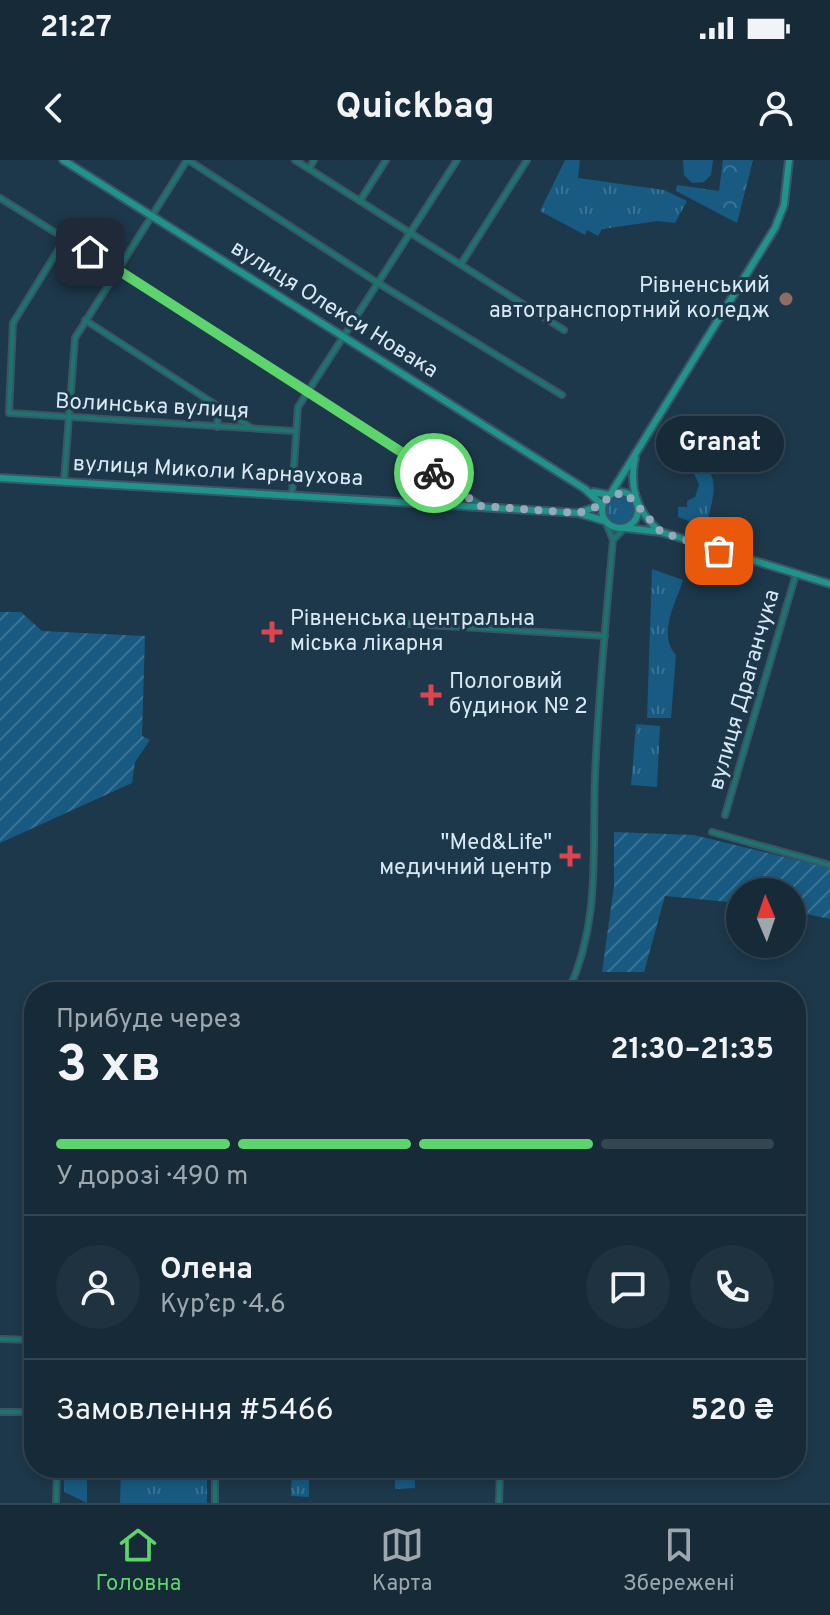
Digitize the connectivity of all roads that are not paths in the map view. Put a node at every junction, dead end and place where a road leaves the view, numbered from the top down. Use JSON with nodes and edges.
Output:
{"nodes":[{"id":1,"x":63,"y":160,"type":"edge"},
{"id":2,"x":188,"y":160,"type":"edge"},
{"id":3,"x":295,"y":160,"type":"edge"},
{"id":4,"x":314,"y":160,"type":"edge"},
{"id":5,"x":386,"y":160,"type":"edge"},
{"id":6,"x":457,"y":160,"type":"edge"},
{"id":7,"x":527,"y":160,"type":"edge"},
{"id":8,"x":789,"y":160,"type":"edge"},
{"id":9,"x":309,"y":169,"type":"junction"},
{"id":10,"x":0,"y":198,"type":"edge"},
{"id":11,"x":360,"y":201,"type":"junction"},
{"id":12,"x":149,"y":216,"type":"junction"},
{"id":13,"x":410,"y":233,"type":"junction"},
{"id":14,"x":66,"y":237,"type":"junction"},
{"id":15,"x":461,"y":264,"type":"junction"},
{"id":16,"x":116,"y":268,"type":"junction"},
{"id":17,"x":378,"y":283,"type":"junction"},
{"id":18,"x":85,"y":320,"type":"junction"},
{"id":19,"x":564,"y":330,"type":"dead end"},
{"id":20,"x":343,"y":336,"type":"junction"},
{"id":21,"x":308,"y":390,"type":"junction"},
{"id":22,"x":562,"y":395,"type":"dead end"},
{"id":23,"x":219,"y":406,"type":"junction"},
{"id":24,"x":68,"y":418,"type":"junction"},
{"id":25,"x":217,"y":427,"type":"junction"},
{"id":26,"x":252,"y":428,"type":"junction"},
{"id":27,"x":294,"y":431,"type":"junction"},
{"id":28,"x":635,"y":454,"type":"junction"},
{"id":29,"x":0,"y":478,"type":"edge"},
{"id":30,"x":64,"y":481,"type":"junction"},
{"id":31,"x":585,"y":489,"type":"junction"},
{"id":32,"x":292,"y":495,"type":"junction"},
{"id":33,"x":610,"y":495,"type":"junction"},
{"id":34,"x":637,"y":504,"type":"junction"},
{"id":35,"x":602,"y":505,"type":"junction"},
{"id":36,"x":480,"y":506,"type":"junction"},
{"id":37,"x":578,"y":513,"type":"junction"},
{"id":38,"x":605,"y":521,"type":"junction"},
{"id":39,"x":625,"y":528,"type":"junction"},
{"id":40,"x":661,"y":532,"type":"junction"},
{"id":41,"x":613,"y":540,"type":"junction"},
{"id":42,"x":796,"y":574,"type":"junction"},
{"id":43,"x":830,"y":584,"type":"edge"},
{"id":44,"x":379,"y":622,"type":"dead end"},
{"id":45,"x":605,"y":636,"type":"junction"},
{"id":46,"x":725,"y":815,"type":"dead end"},
{"id":47,"x":712,"y":832,"type":"dead end"},
{"id":48,"x":830,"y":865,"type":"edge"},
{"id":49,"x":573,"y":982,"type":"edge"},
{"id":50,"x":0,"y":1339,"type":"edge"},
{"id":51,"x":24,"y":1340,"type":"edge"},
{"id":52,"x":0,"y":1412,"type":"edge"},
{"id":53,"x":24,"y":1412,"type":"edge"},
{"id":54,"x":57,"y":1478,"type":"edge"},
{"id":55,"x":215,"y":1478,"type":"edge"},
{"id":56,"x":500,"y":1478,"type":"edge"},
{"id":57,"x":56,"y":1503,"type":"edge"},
{"id":58,"x":215,"y":1503,"type":"edge"},
{"id":59,"x":499,"y":1503,"type":"edge"}],
"edges":[{"from":1,"to":12,"type":"main road","name":"вулиця Олекси Новака"},
{"from":2,"to":12,"type":"street"},
{"from":2,"to":17,"type":"street"},
{"from":3,"to":9,"type":"street"},
{"from":4,"to":9,"type":"street"},
{"from":5,"to":11,"type":"street"},
{"from":6,"to":13,"type":"street"},
{"from":7,"to":15,"type":"street"},
{"from":8,"to":28,"type":"main road"},
{"from":9,"to":11,"type":"street"},
{"from":10,"to":14,"type":"street"},
{"from":11,"to":13,"type":"street"},
{"from":12,"to":16,"type":"street"},
{"from":12,"to":20,"type":"main road","name":"вулиця Олекси Новака"},
{"from":13,"to":15,"type":"street"},
{"from":13,"to":17,"type":"street"},
{"from":14,"to":16,"type":"street"},
{"from":14,"to":24,"type":"street","name":"Волинська вулиця"},
{"from":15,"to":19,"type":"street"},
{"from":16,"to":18,"type":"street"},
{"from":16,"to":21,"type":"street"},
{"from":17,"to":20,"type":"street"},
{"from":17,"to":22,"type":"street"},
{"from":18,"to":23,"type":"street"},
{"from":18,"to":24,"type":"street"},
{"from":20,"to":21,"type":"street"},
{"from":20,"to":31,"type":"main road","name":"вулиця Олекси Новака"},
{"from":21,"to":27,"type":"street"},
{"from":21,"to":36,"type":"street"},
{"from":23,"to":25,"type":"street"},
{"from":23,"to":26,"type":"street"},
{"from":24,"to":25,"type":"street","name":"Волинська вулиця"},
{"from":24,"to":30,"type":"street"},
{"from":25,"to":26,"type":"street","name":"Волинська вулиця"},
{"from":26,"to":27,"type":"street","name":"Волинська вулиця"},
{"from":27,"to":32,"type":"street"},
{"from":28,"to":33,"type":"main road"},
{"from":28,"to":34,"type":"main road"},
{"from":29,"to":30,"type":"main road","name":"вулиця Миколи Карнаухова"},
{"from":30,"to":32,"type":"main road","name":"вулиця Миколи Карнаухова"},
{"from":31,"to":33,"type":"main road","name":"вулиця Олекси Новака"},
{"from":31,"to":35,"type":"main road","name":"вулиця Олекси Новака"},
{"from":32,"to":36,"type":"main road","name":"вулиця Миколи Карнаухова"},
{"from":33,"to":34,"type":"main road"},
{"from":33,"to":35,"type":"main road"},
{"from":34,"to":39,"type":"main road"},
{"from":34,"to":40,"type":"main road"},
{"from":35,"to":37,"type":"main road","name":"вулиця Миколи Карнаухова"},
{"from":35,"to":38,"type":"main road"},
{"from":36,"to":37,"type":"main road","name":"вулиця Миколи Карнаухова"},
{"from":37,"to":38,"type":"main road","name":"вулиця Миколи Карнаухова"},
{"from":38,"to":39,"type":"main road"},
{"from":38,"to":41,"type":"street"},
{"from":39,"to":40,"type":"main road"},
{"from":39,"to":41,"type":"street"},
{"from":40,"to":42,"type":"main road"},
{"from":41,"to":45,"type":"street"},
{"from":42,"to":43,"type":"main road"},
{"from":42,"to":46,"type":"street","name":"вулиця Драганчука"},
{"from":44,"to":45,"type":"street"},
{"from":45,"to":49,"type":"street"},
{"from":47,"to":48,"type":"street"},
{"from":50,"to":51,"type":"street"},
{"from":52,"to":53,"type":"street"},
{"from":54,"to":57,"type":"street"},
{"from":55,"to":58,"type":"street"},
{"from":56,"to":59,"type":"street"}]}
